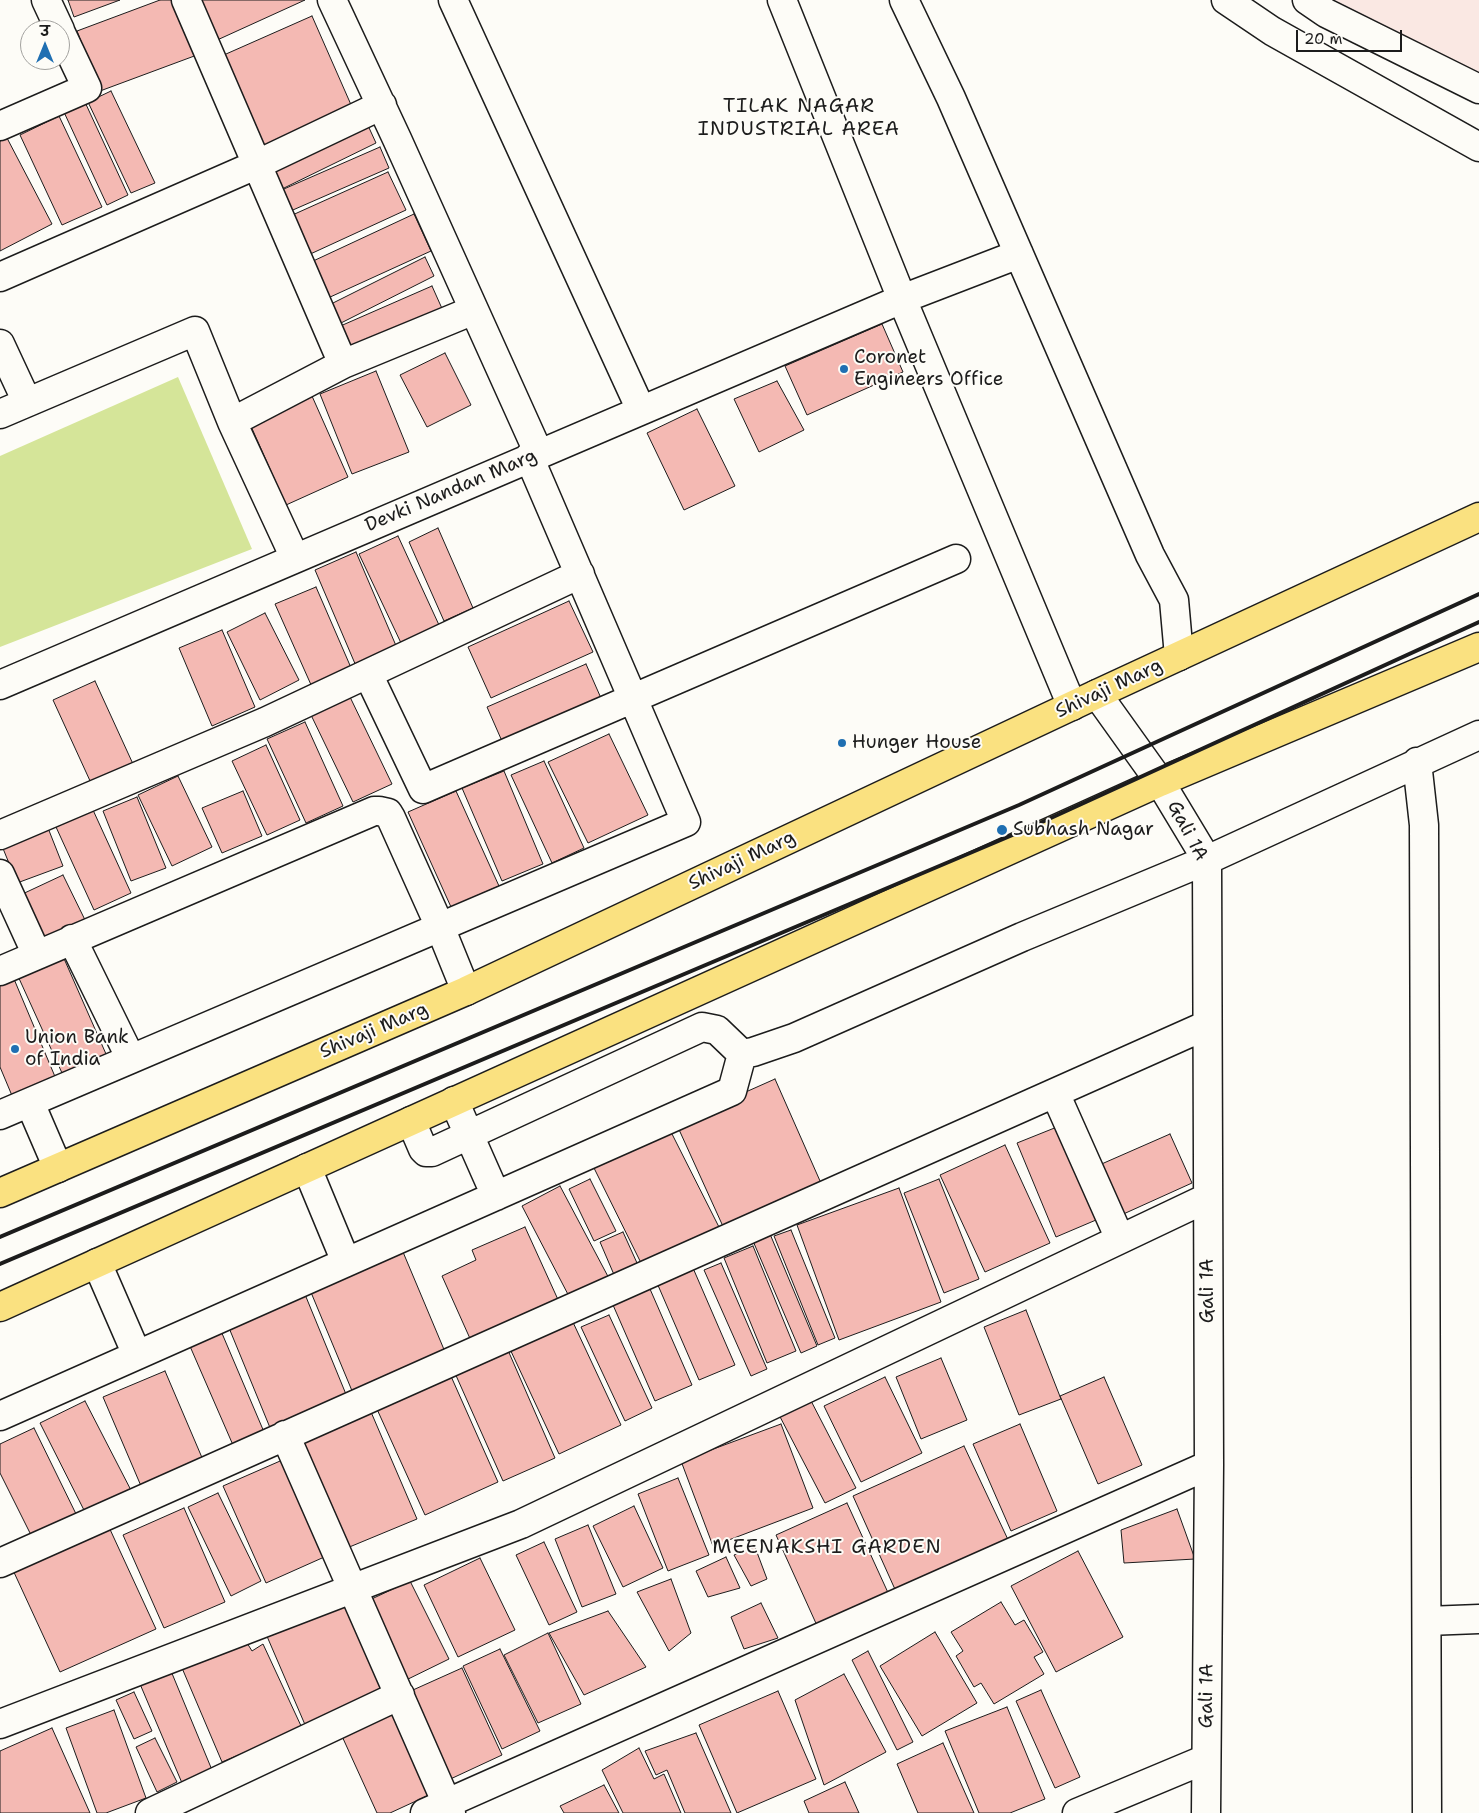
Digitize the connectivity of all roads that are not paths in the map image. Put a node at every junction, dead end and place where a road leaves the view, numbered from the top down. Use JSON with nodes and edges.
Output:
{"nodes":[{"id":1,"x":46,"y":0,"type":"edge"},
{"id":2,"x":186,"y":0,"type":"edge"},
{"id":3,"x":332,"y":0,"type":"edge"},
{"id":4,"x":453,"y":0,"type":"edge"},
{"id":5,"x":782,"y":0,"type":"edge"},
{"id":6,"x":904,"y":0,"type":"edge"},
{"id":7,"x":1226,"y":0,"type":"edge"},
{"id":8,"x":1307,"y":0,"type":"edge"},
{"id":9,"x":55,"y":20,"type":"edge"},
{"id":10,"x":70,"y":51,"type":"edge"},
{"id":11,"x":1479,"y":89,"type":"edge"},
{"id":12,"x":382,"y":105,"type":"junction"},
{"id":13,"x":0,"y":126,"type":"edge"},
{"id":14,"x":1479,"y":147,"type":"edge"},
{"id":15,"x":258,"y":164,"type":"junction"},
{"id":16,"x":1019,"y":254,"type":"junction"},
{"id":17,"x":0,"y":277,"type":"edge"},
{"id":18,"x":902,"y":299,"type":"junction"},
{"id":19,"x":474,"y":310,"type":"junction"},
{"id":20,"x":0,"y":344,"type":"edge"},
{"id":21,"x":343,"y":364,"type":"junction"},
{"id":22,"x":27,"y":402,"type":"junction"},
{"id":23,"x":641,"y":410,"type":"junction"},
{"id":24,"x":0,"y":414,"type":"edge"},
{"id":25,"x":232,"y":422,"type":"junction"},
{"id":26,"x":534,"y":455,"type":"junction"},
{"id":27,"x":1479,"y":518,"type":"edge"},
{"id":28,"x":295,"y":558,"type":"junction"},
{"id":29,"x":956,"y":559,"type":"dead end"},
{"id":30,"x":580,"y":574,"type":"junction"},
{"id":31,"x":1479,"y":647,"type":"edge"},
{"id":32,"x":1179,"y":656,"type":"junction"},
{"id":33,"x":368,"y":674,"type":"junction"},
{"id":34,"x":0,"y":685,"type":"edge"},
{"id":35,"x":1097,"y":694,"type":"junction"},
{"id":36,"x":633,"y":699,"type":"junction"},
{"id":37,"x":1072,"y":706,"type":"junction"},
{"id":38,"x":1479,"y":735,"type":"edge"},
{"id":39,"x":1417,"y":762,"type":"junction"},
{"id":40,"x":1160,"y":782,"type":"junction"},
{"id":41,"x":0,"y":835,"type":"edge"},
{"id":42,"x":1207,"y":860,"type":"junction"},
{"id":43,"x":0,"y":874,"type":"edge"},
{"id":44,"x":440,"y":927,"type":"junction"},
{"id":45,"x":72,"y":939,"type":"junction"},
{"id":46,"x":37,"y":955,"type":"junction"},
{"id":47,"x":0,"y":971,"type":"edge"},
{"id":48,"x":466,"y":991,"type":"junction"},
{"id":49,"x":1207,"y":1026,"type":"junction"},
{"id":50,"x":742,"y":1054,"type":"junction"},
{"id":51,"x":132,"y":1059,"type":"junction"},
{"id":52,"x":1055,"y":1093,"type":"junction"},
{"id":53,"x":454,"y":1101,"type":"junction"},
{"id":54,"x":30,"y":1103,"type":"junction"},
{"id":55,"x":0,"y":1115,"type":"edge"},
{"id":56,"x":411,"y":1121,"type":"junction"},
{"id":57,"x":470,"y":1135,"type":"junction"},
{"id":58,"x":58,"y":1168,"type":"junction"},
{"id":59,"x":306,"y":1168,"type":"junction"},
{"id":60,"x":0,"y":1193,"type":"edge"},
{"id":61,"x":496,"y":1196,"type":"junction"},
{"id":62,"x":1207,"y":1198,"type":"junction"},
{"id":63,"x":1120,"y":1239,"type":"junction"},
{"id":64,"x":346,"y":1262,"type":"junction"},
{"id":65,"x":97,"y":1263,"type":"junction"},
{"id":66,"x":0,"y":1307,"type":"edge"},
{"id":67,"x":137,"y":1356,"type":"junction"},
{"id":68,"x":3,"y":1406,"type":"edge"},
{"id":69,"x":285,"y":1435,"type":"junction"},
{"id":70,"x":1209,"y":1465,"type":"junction"},
{"id":71,"x":0,"y":1563,"type":"edge"},
{"id":72,"x":354,"y":1587,"type":"junction"},
{"id":73,"x":1479,"y":1620,"type":"edge"},
{"id":74,"x":1426,"y":1621,"type":"junction"},
{"id":75,"x":400,"y":1695,"type":"junction"},
{"id":76,"x":0,"y":1724,"type":"edge"},
{"id":77,"x":1206,"y":1760,"type":"junction"},
{"id":78,"x":441,"y":1810,"type":"edge"},
{"id":79,"x":150,"y":1813,"type":"edge"},
{"id":80,"x":1077,"y":1813,"type":"edge"},
{"id":81,"x":1206,"y":1813,"type":"edge"},
{"id":82,"x":1427,"y":1813,"type":"edge"}],
"edges":[{"from":1,"to":9,"type":"street"},
{"from":2,"to":15,"type":"street"},
{"from":3,"to":12,"type":"street"},
{"from":4,"to":23,"type":"street"},
{"from":5,"to":18,"type":"street"},
{"from":6,"to":16,"type":"street"},
{"from":7,"to":14,"type":"street"},
{"from":8,"to":11,"type":"street"},
{"from":10,"to":13,"type":"street"},
{"from":12,"to":15,"type":"street"},
{"from":12,"to":19,"type":"street"},
{"from":15,"to":17,"type":"street"},
{"from":15,"to":21,"type":"street"},
{"from":16,"to":18,"type":"street","name":"Devki Nandan Marg"},
{"from":16,"to":32,"type":"street"},
{"from":18,"to":23,"type":"street","name":"Devki Nandan Marg"},
{"from":18,"to":37,"type":"street"},
{"from":19,"to":21,"type":"street"},
{"from":19,"to":26,"type":"street"},
{"from":20,"to":22,"type":"street"},
{"from":21,"to":25,"type":"street"},
{"from":22,"to":24,"type":"street"},
{"from":22,"to":25,"type":"street"},
{"from":23,"to":26,"type":"street","name":"Devki Nandan Marg"},
{"from":25,"to":28,"type":"street"},
{"from":26,"to":28,"type":"street","name":"Devki Nandan Marg"},
{"from":26,"to":30,"type":"street"},
{"from":27,"to":32,"type":"main road","name":"Shivaji Marg"},
{"from":28,"to":34,"type":"street","name":"Devki Nandan Marg"},
{"from":29,"to":36,"type":"street"},
{"from":30,"to":33,"type":"street"},
{"from":30,"to":36,"type":"street"},
{"from":31,"to":40,"type":"main road"},
{"from":32,"to":35,"type":"main road","name":"Shivaji Marg"},
{"from":33,"to":36,"type":"street"},
{"from":33,"to":41,"type":"street"},
{"from":35,"to":37,"type":"main road","name":"Shivaji Marg"},
{"from":35,"to":40,"type":"street","name":"Gali 1A"},
{"from":36,"to":44,"type":"street"},
{"from":37,"to":48,"type":"main road","name":"Shivaji Marg"},
{"from":38,"to":39,"type":"street"},
{"from":39,"to":42,"type":"street"},
{"from":39,"to":74,"type":"street"},
{"from":40,"to":42,"type":"street","name":"Gali 1A"},
{"from":40,"to":53,"type":"main road"},
{"from":42,"to":49,"type":"street","name":"Gali 1A"},
{"from":42,"to":50,"type":"street"},
{"from":43,"to":46,"type":"street"},
{"from":44,"to":45,"type":"street"},
{"from":44,"to":48,"type":"street"},
{"from":44,"to":51,"type":"street"},
{"from":45,"to":46,"type":"street"},
{"from":45,"to":51,"type":"street"},
{"from":46,"to":47,"type":"street"},
{"from":48,"to":58,"type":"main road","name":"Shivaji Marg"},
{"from":49,"to":52,"type":"street"},
{"from":49,"to":62,"type":"street","name":"Gali 1A"},
{"from":50,"to":57,"type":"street"},
{"from":50,"to":61,"type":"street"},
{"from":51,"to":54,"type":"street"},
{"from":52,"to":63,"type":"street"},
{"from":52,"to":69,"type":"street"},
{"from":53,"to":56,"type":"main road"},
{"from":53,"to":57,"type":"street"},
{"from":54,"to":55,"type":"street"},
{"from":54,"to":58,"type":"street"},
{"from":56,"to":57,"type":"street"},
{"from":56,"to":59,"type":"main road"},
{"from":57,"to":61,"type":"street"},
{"from":58,"to":60,"type":"main road","name":"Shivaji Marg"},
{"from":59,"to":64,"type":"street"},
{"from":59,"to":65,"type":"main road"},
{"from":61,"to":64,"type":"street"},
{"from":62,"to":63,"type":"street"},
{"from":62,"to":70,"type":"street","name":"Gali 1A"},
{"from":63,"to":72,"type":"street"},
{"from":64,"to":67,"type":"street"},
{"from":65,"to":66,"type":"main road"},
{"from":65,"to":67,"type":"street"},
{"from":67,"to":68,"type":"street"},
{"from":69,"to":71,"type":"street"},
{"from":69,"to":72,"type":"street"},
{"from":70,"to":77,"type":"street","name":"Gali 1A"},
{"from":70,"to":78,"type":"street"},
{"from":72,"to":75,"type":"street"},
{"from":72,"to":76,"type":"street"},
{"from":73,"to":74,"type":"street"},
{"from":74,"to":82,"type":"street"},
{"from":75,"to":78,"type":"street"},
{"from":75,"to":79,"type":"street"},
{"from":77,"to":80,"type":"street"},
{"from":77,"to":81,"type":"street","name":"Gali 1A"}]}
